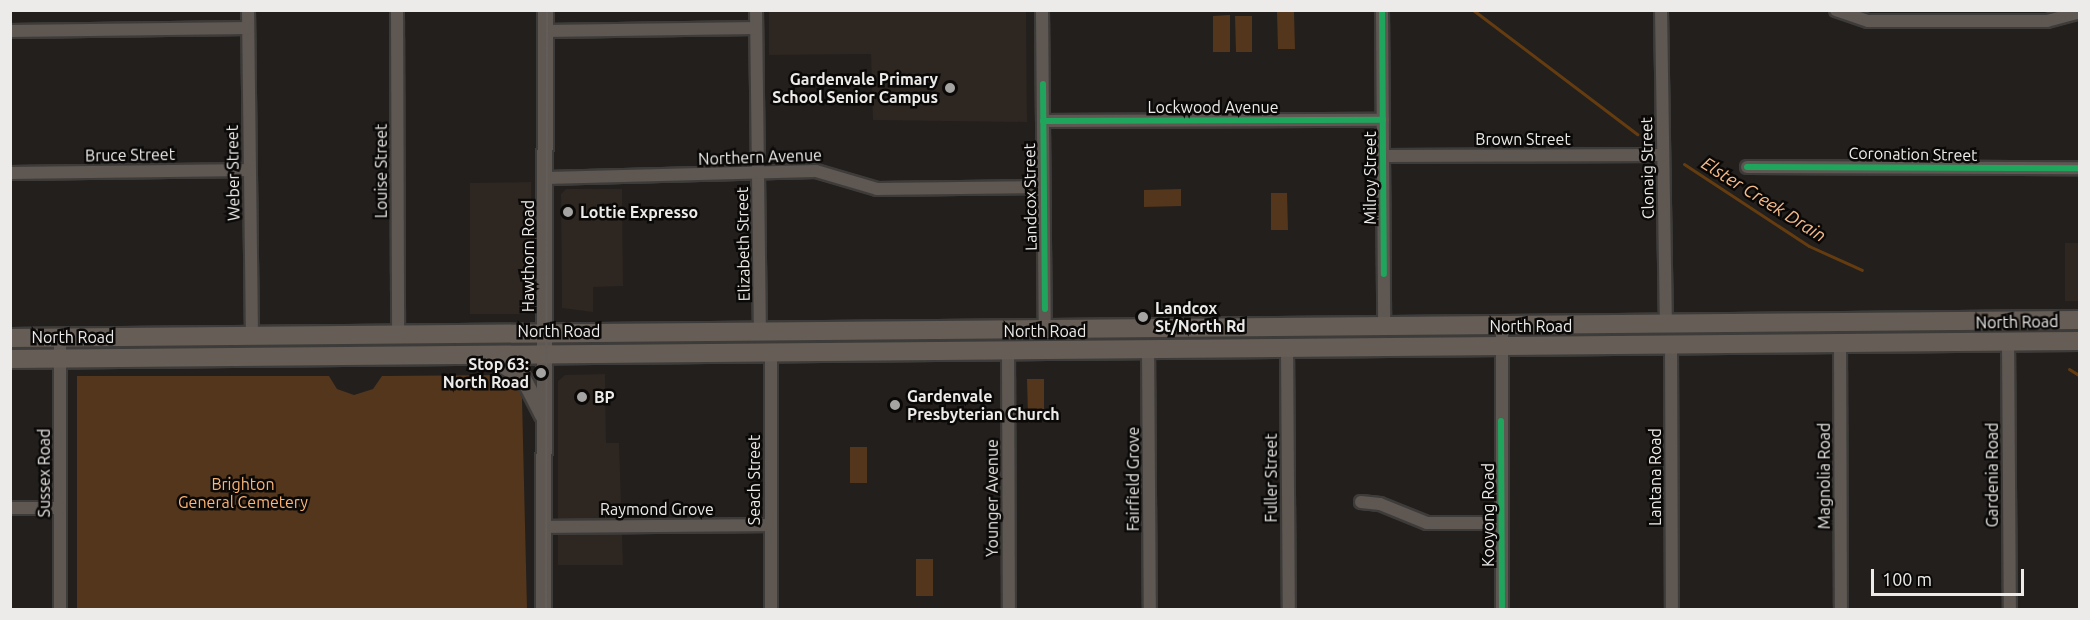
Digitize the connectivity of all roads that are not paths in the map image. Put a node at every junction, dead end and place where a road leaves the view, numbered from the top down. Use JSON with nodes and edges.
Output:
{"nodes":[{"id":1,"x":248,"y":10,"type":"edge"},
{"id":2,"x":397,"y":10,"type":"edge"},
{"id":3,"x":545,"y":10,"type":"edge"},
{"id":4,"x":756,"y":10,"type":"edge"},
{"id":5,"x":1042,"y":10,"type":"edge"},
{"id":6,"x":1382,"y":10,"type":"edge"},
{"id":7,"x":1661,"y":10,"type":"edge"},
{"id":8,"x":1836,"y":10,"type":"edge"},
{"id":9,"x":2079,"y":12,"type":"edge"},
{"id":10,"x":248,"y":28,"type":"junction"},
{"id":11,"x":756,"y":28,"type":"junction"},
{"id":12,"x":10,"y":31,"type":"edge"},
{"id":13,"x":545,"y":31,"type":"junction"},
{"id":14,"x":1383,"y":120,"type":"junction"},
{"id":15,"x":1043,"y":121,"type":"junction"},
{"id":16,"x":1663,"y":155,"type":"junction"},
{"id":17,"x":1384,"y":156,"type":"junction"},
{"id":18,"x":1747,"y":167,"type":"dead end"},
{"id":19,"x":2079,"y":168,"type":"edge"},
{"id":20,"x":250,"y":170,"type":"junction"},
{"id":21,"x":10,"y":173,"type":"edge"},
{"id":22,"x":758,"y":174,"type":"junction"},
{"id":23,"x":546,"y":178,"type":"junction"},
{"id":24,"x":1043,"y":187,"type":"junction"},
{"id":25,"x":2079,"y":322,"type":"edge"},
{"id":26,"x":1666,"y":326,"type":"junction"},
{"id":27,"x":1384,"y":327,"type":"junction"},
{"id":28,"x":1502,"y":327,"type":"junction"},
{"id":29,"x":1217,"y":329,"type":"junction"},
{"id":30,"x":546,"y":331,"type":"junction"},
{"id":31,"x":610,"y":331,"type":"junction"},
{"id":32,"x":1045,"y":331,"type":"junction"},
{"id":33,"x":398,"y":332,"type":"junction"},
{"id":34,"x":760,"y":333,"type":"junction"},
{"id":35,"x":1913,"y":333,"type":"junction"},
{"id":36,"x":252,"y":336,"type":"junction"},
{"id":37,"x":60,"y":337,"type":"junction"},
{"id":38,"x":10,"y":338,"type":"edge"},
{"id":39,"x":2008,"y":341,"type":"junction"},
{"id":40,"x":2075,"y":341,"type":"edge"},
{"id":41,"x":1840,"y":343,"type":"junction"},
{"id":42,"x":1671,"y":344,"type":"junction"},
{"id":43,"x":1501,"y":345,"type":"junction"},
{"id":44,"x":1287,"y":347,"type":"junction"},
{"id":45,"x":1148,"y":348,"type":"junction"},
{"id":46,"x":1217,"y":348,"type":"junction"},
{"id":47,"x":771,"y":350,"type":"junction"},
{"id":48,"x":1008,"y":350,"type":"junction"},
{"id":49,"x":612,"y":354,"type":"junction"},
{"id":50,"x":485,"y":355,"type":"junction"},
{"id":51,"x":543,"y":355,"type":"junction"},
{"id":52,"x":10,"y":358,"type":"edge"},
{"id":53,"x":60,"y":358,"type":"junction"},
{"id":54,"x":543,"y":417,"type":"junction"},
{"id":55,"x":1361,"y":502,"type":"dead end"},
{"id":56,"x":10,"y":508,"type":"edge"},
{"id":57,"x":60,"y":508,"type":"junction"},
{"id":58,"x":1502,"y":523,"type":"junction"},
{"id":59,"x":771,"y":525,"type":"junction"},
{"id":60,"x":543,"y":527,"type":"junction"},
{"id":61,"x":60,"y":609,"type":"edge"},
{"id":62,"x":543,"y":609,"type":"edge"},
{"id":63,"x":771,"y":609,"type":"edge"},
{"id":64,"x":1009,"y":609,"type":"edge"},
{"id":65,"x":1150,"y":609,"type":"edge"},
{"id":66,"x":1289,"y":609,"type":"edge"},
{"id":67,"x":1502,"y":609,"type":"edge"},
{"id":68,"x":1672,"y":609,"type":"edge"},
{"id":69,"x":1841,"y":609,"type":"edge"},
{"id":70,"x":2010,"y":609,"type":"edge"}],
"edges":[{"from":1,"to":10,"type":"street","name":"Weber Street"},
{"from":2,"to":33,"type":"street","name":"Louise Street"},
{"from":3,"to":13,"type":"main road","name":"Hawthorn Road"},
{"from":4,"to":11,"type":"street","name":"Elizabeth Street"},
{"from":5,"to":15,"type":"street","name":"Landcox Street"},
{"from":6,"to":14,"type":"street","name":"Milroy Street"},
{"from":7,"to":16,"type":"street","name":"Clonaig Street"},
{"from":8,"to":9,"type":"street"},
{"from":10,"to":12,"type":"street"},
{"from":10,"to":20,"type":"street","name":"Weber Street"},
{"from":11,"to":13,"type":"street"},
{"from":11,"to":22,"type":"street","name":"Elizabeth Street"},
{"from":13,"to":23,"type":"main road","name":"Hawthorn Road"},
{"from":14,"to":15,"type":"street","name":"Lockwood Avenue"},
{"from":14,"to":17,"type":"street","name":"Milroy Street"},
{"from":15,"to":24,"type":"street","name":"Landcox Street"},
{"from":16,"to":17,"type":"street","name":"Brown Street"},
{"from":16,"to":26,"type":"street","name":"Clonaig Street"},
{"from":17,"to":27,"type":"street","name":"Milroy Street"},
{"from":18,"to":19,"type":"street","name":"Coronation Street"},
{"from":20,"to":21,"type":"street","name":"Bruce Street"},
{"from":20,"to":36,"type":"street","name":"Weber Street"},
{"from":22,"to":23,"type":"street","name":"Northern Avenue"},
{"from":22,"to":24,"type":"street","name":"Northern Avenue"},
{"from":22,"to":34,"type":"street","name":"Elizabeth Street"},
{"from":23,"to":30,"type":"main road","name":"Hawthorn Road"},
{"from":24,"to":32,"type":"street","name":"Landcox Street"},
{"from":25,"to":35,"type":"highway","name":"North Road"},
{"from":25,"to":40,"type":"highway"},
{"from":26,"to":28,"type":"highway","name":"North Road"},
{"from":26,"to":35,"type":"highway","name":"North Road"},
{"from":27,"to":28,"type":"highway","name":"North Road"},
{"from":27,"to":29,"type":"highway","name":"North Road"},
{"from":28,"to":43,"type":"street","name":"Kooyong Road"},
{"from":29,"to":32,"type":"highway","name":"North Road"},
{"from":29,"to":46,"type":"highway"},
{"from":30,"to":31,"type":"highway","name":"North Road"},
{"from":30,"to":33,"type":"highway","name":"North Road"},
{"from":30,"to":51,"type":"main road","name":"Hawthorn Road"},
{"from":31,"to":34,"type":"highway","name":"North Road"},
{"from":31,"to":49,"type":"highway"},
{"from":32,"to":34,"type":"highway","name":"North Road"},
{"from":33,"to":36,"type":"highway","name":"North Road"},
{"from":35,"to":39,"type":"highway","name":"North Road"},
{"from":35,"to":41,"type":"highway","name":"North Road"},
{"from":36,"to":37,"type":"highway","name":"North Road"},
{"from":37,"to":38,"type":"highway","name":"North Road"},
{"from":37,"to":53,"type":"street","name":"Sussex Road"},
{"from":39,"to":40,"type":"highway","name":"North Road"},
{"from":39,"to":70,"type":"street","name":"Gardenia Road"},
{"from":41,"to":42,"type":"highway","name":"North Road"},
{"from":41,"to":69,"type":"street","name":"Magnolia Road"},
{"from":42,"to":43,"type":"highway","name":"North Road"},
{"from":42,"to":68,"type":"street","name":"Lantana Road"},
{"from":43,"to":44,"type":"highway","name":"North Road"},
{"from":43,"to":58,"type":"street","name":"Kooyong Road"},
{"from":44,"to":46,"type":"highway","name":"North Road"},
{"from":44,"to":66,"type":"street","name":"Fuller Street"},
{"from":45,"to":46,"type":"highway","name":"North Road"},
{"from":45,"to":48,"type":"highway","name":"North Road"},
{"from":45,"to":65,"type":"street","name":"Fairfield Grove"},
{"from":47,"to":48,"type":"highway","name":"North Road"},
{"from":47,"to":49,"type":"highway","name":"North Road"},
{"from":47,"to":59,"type":"street","name":"Seach Street"},
{"from":48,"to":64,"type":"street","name":"Younger Avenue"},
{"from":49,"to":51,"type":"highway","name":"North Road"},
{"from":50,"to":51,"type":"highway","name":"North Road"},
{"from":50,"to":53,"type":"highway","name":"North Road"},
{"from":50,"to":54,"type":"main road"},
{"from":51,"to":54,"type":"main road","name":"Hawthorn Road"},
{"from":52,"to":53,"type":"highway","name":"North Road"},
{"from":53,"to":57,"type":"street","name":"Sussex Road"},
{"from":54,"to":60,"type":"main road","name":"Hawthorn Road"},
{"from":55,"to":58,"type":"street"},
{"from":56,"to":57,"type":"street"},
{"from":57,"to":61,"type":"street","name":"Sussex Road"},
{"from":58,"to":67,"type":"street","name":"Kooyong Road"},
{"from":59,"to":60,"type":"street","name":"Raymond Grove"},
{"from":59,"to":63,"type":"street","name":"Seach Street"},
{"from":60,"to":62,"type":"main road","name":"Hawthorn Road"}]}
